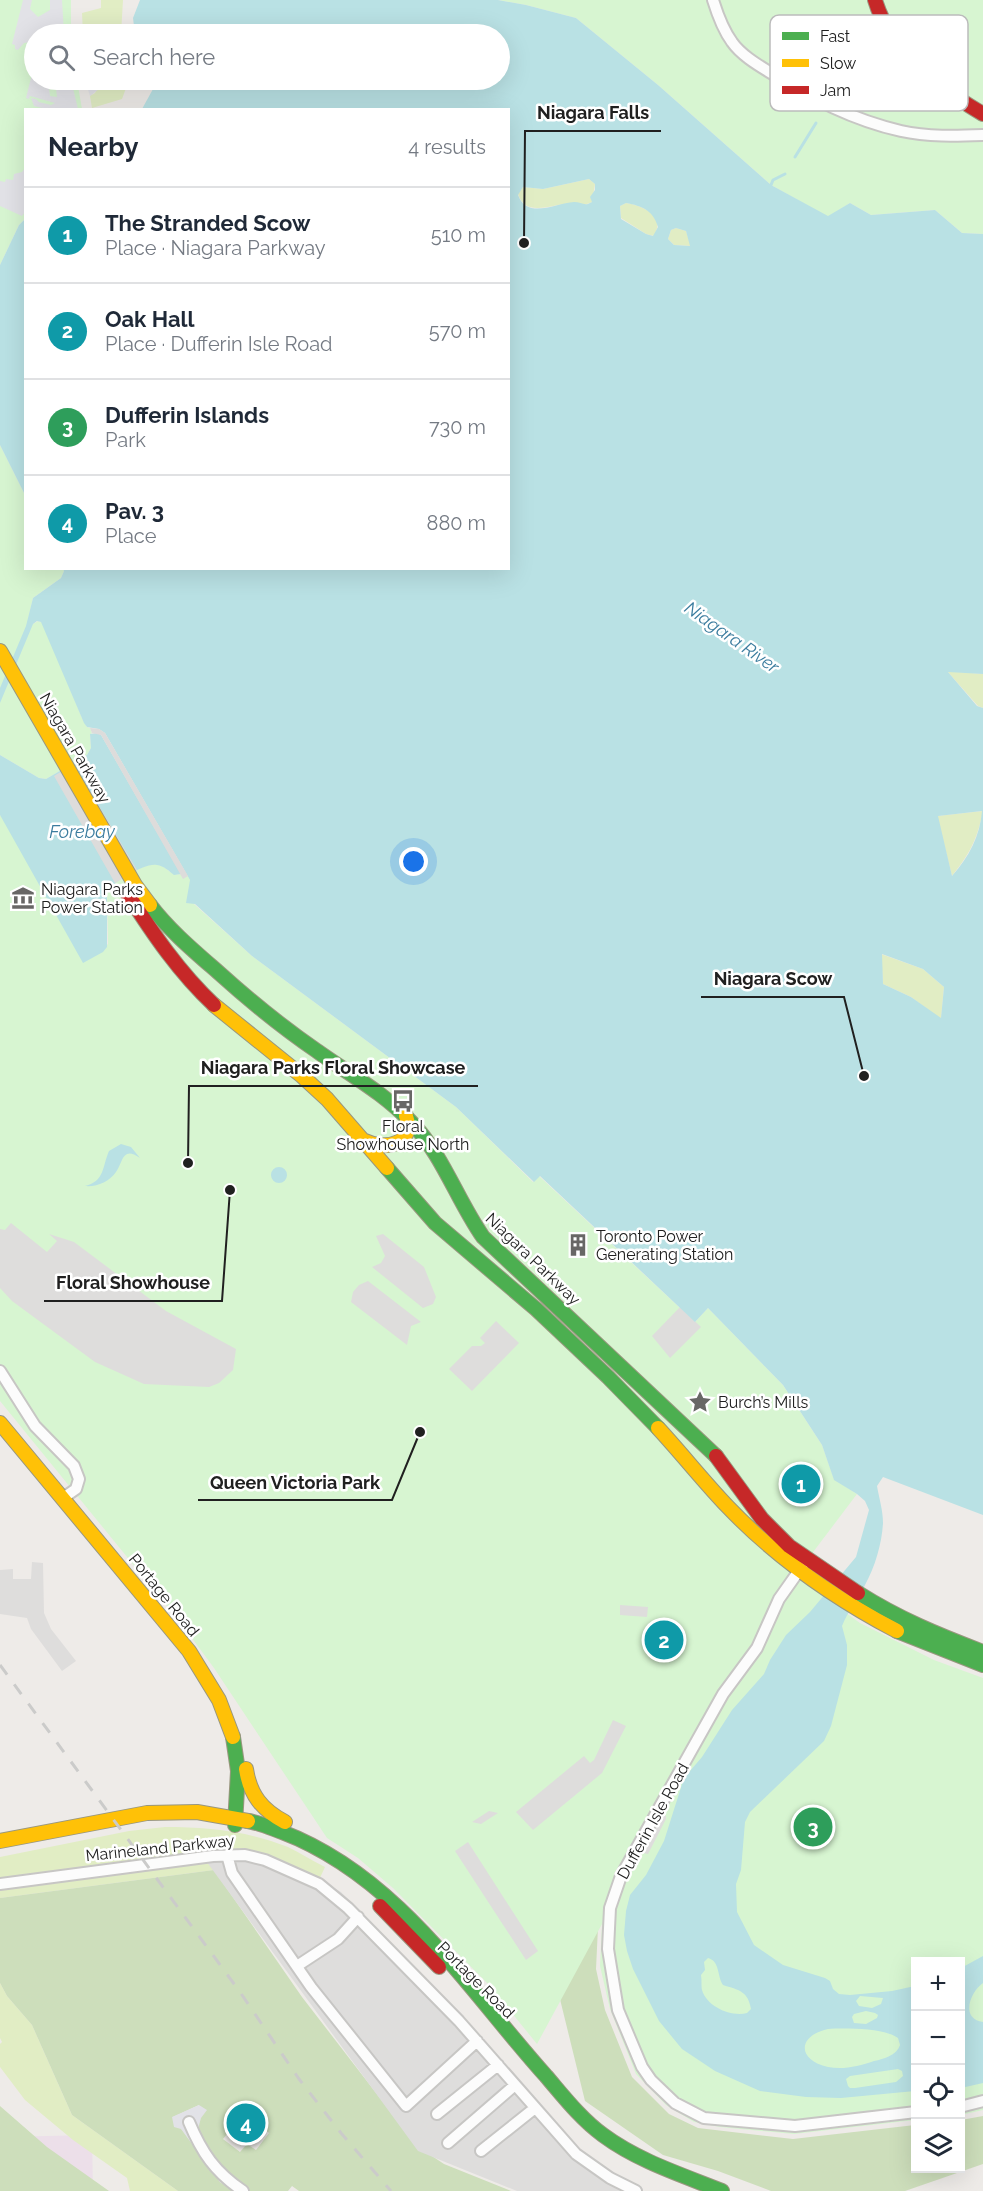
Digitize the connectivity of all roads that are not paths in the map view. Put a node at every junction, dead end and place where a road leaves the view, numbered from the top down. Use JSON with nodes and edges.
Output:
{"nodes":[{"id":1,"x":713,"y":0,"type":"edge"},
{"id":2,"x":875,"y":0,"type":"edge"},
{"id":3,"x":881,"y":15,"type":"edge"},
{"id":4,"x":770,"y":73,"type":"edge"},
{"id":5,"x":968,"y":104,"type":"edge"},
{"id":6,"x":839,"y":111,"type":"edge"},
{"id":7,"x":983,"y":114,"type":"edge"},
{"id":8,"x":983,"y":135,"type":"edge"},
{"id":9,"x":5,"y":671,"type":"edge"},
{"id":10,"x":126,"y":880,"type":"junction"},
{"id":11,"x":405,"y":1116,"type":"junction"},
{"id":12,"x":364,"y":1140,"type":"junction"},
{"id":13,"x":0,"y":1371,"type":"edge"},
{"id":14,"x":0,"y":1423,"type":"edge"},
{"id":15,"x":63,"y":1498,"type":"junction"},
{"id":16,"x":803,"y":1565,"type":"junction"},
{"id":17,"x":863,"y":1605,"type":"junction"},
{"id":18,"x":164,"y":1621,"type":"junction"},
{"id":19,"x":983,"y":1652,"type":"edge"},
{"id":20,"x":983,"y":1665,"type":"edge"},
{"id":21,"x":236,"y":1821,"type":"junction"},
{"id":22,"x":0,"y":1841,"type":"edge"},
{"id":23,"x":0,"y":1852,"type":"edge"},
{"id":24,"x":227,"y":1855,"type":"junction"},
{"id":25,"x":0,"y":1884,"type":"edge"},
{"id":26,"x":358,"y":1917,"type":"junction"},
{"id":27,"x":430,"y":1940,"type":"junction"},
{"id":28,"x":297,"y":1966,"type":"junction"},
{"id":29,"x":477,"y":2041,"type":"junction"},
{"id":30,"x":522,"y":2050,"type":"junction"},
{"id":31,"x":498,"y":2065,"type":"junction"},
{"id":32,"x":515,"y":2085,"type":"junction"},
{"id":33,"x":983,"y":2102,"type":"edge"},
{"id":34,"x":965,"y":2106,"type":"edge"},
{"id":35,"x":535,"y":2108,"type":"junction"},
{"id":36,"x":911,"y":2112,"type":"edge"},
{"id":37,"x":437,"y":2114,"type":"dead end"},
{"id":38,"x":189,"y":2122,"type":"dead end"},
{"id":39,"x":448,"y":2143,"type":"dead end"},
{"id":40,"x":481,"y":2151,"type":"dead end"},
{"id":41,"x":243,"y":2191,"type":"edge"},
{"id":42,"x":636,"y":2191,"type":"edge"},
{"id":43,"x":722,"y":2191,"type":"edge"}],
"edges":[{"from":1,"to":4,"type":"street"},
{"from":2,"to":3,"type":"main road"},
{"from":5,"to":7,"type":"main road"},
{"from":6,"to":8,"type":"street"},
{"from":9,"to":10,"type":"main road","name":"Niagara Parkway"},
{"from":10,"to":11,"type":"main road","name":"Niagara Parkway"},
{"from":10,"to":12,"type":"main road","name":"Niagara Parkway"},
{"from":11,"to":12,"type":"main road"},
{"from":11,"to":16,"type":"main road","name":"Niagara Parkway"},
{"from":12,"to":16,"type":"main road","name":"Niagara Parkway"},
{"from":13,"to":15,"type":"street"},
{"from":14,"to":15,"type":"main road","name":"Portage Road"},
{"from":15,"to":18,"type":"main road","name":"Portage Road"},
{"from":16,"to":17,"type":"main road","name":"Niagara Parkway"},
{"from":16,"to":36,"type":"street","name":"Dufferin Isle Road"},
{"from":17,"to":19,"type":"main road","name":"Niagara Parkway"},
{"from":17,"to":20,"type":"main road","name":"Niagara Parkway"},
{"from":18,"to":21,"type":"main road","name":"Portage Road"},
{"from":18,"to":27,"type":"main road"},
{"from":21,"to":22,"type":"main road","name":"Marineland Parkway"},
{"from":21,"to":23,"type":"main road","name":"Marineland Parkway"},
{"from":21,"to":27,"type":"main road","name":"Portage Road"},
{"from":21,"to":30,"type":"main road","name":"Portage Road"},
{"from":24,"to":25,"type":"street","name":"Marineland Parkway"},
{"from":24,"to":26,"type":"street","name":"Marineland Parkway"},
{"from":24,"to":28,"type":"street"},
{"from":26,"to":28,"type":"street"},
{"from":26,"to":29,"type":"street","name":"Marineland Parkway"},
{"from":27,"to":30,"type":"main road","name":"Portage Road"},
{"from":28,"to":29,"type":"street"},
{"from":29,"to":31,"type":"street"},
{"from":30,"to":43,"type":"main road","name":"Portage Road"},
{"from":31,"to":32,"type":"street"},
{"from":31,"to":37,"type":"street"},
{"from":32,"to":35,"type":"street"},
{"from":32,"to":39,"type":"street"},
{"from":33,"to":34,"type":"street"},
{"from":35,"to":40,"type":"street"},
{"from":35,"to":42,"type":"street"},
{"from":38,"to":41,"type":"street"}]}
